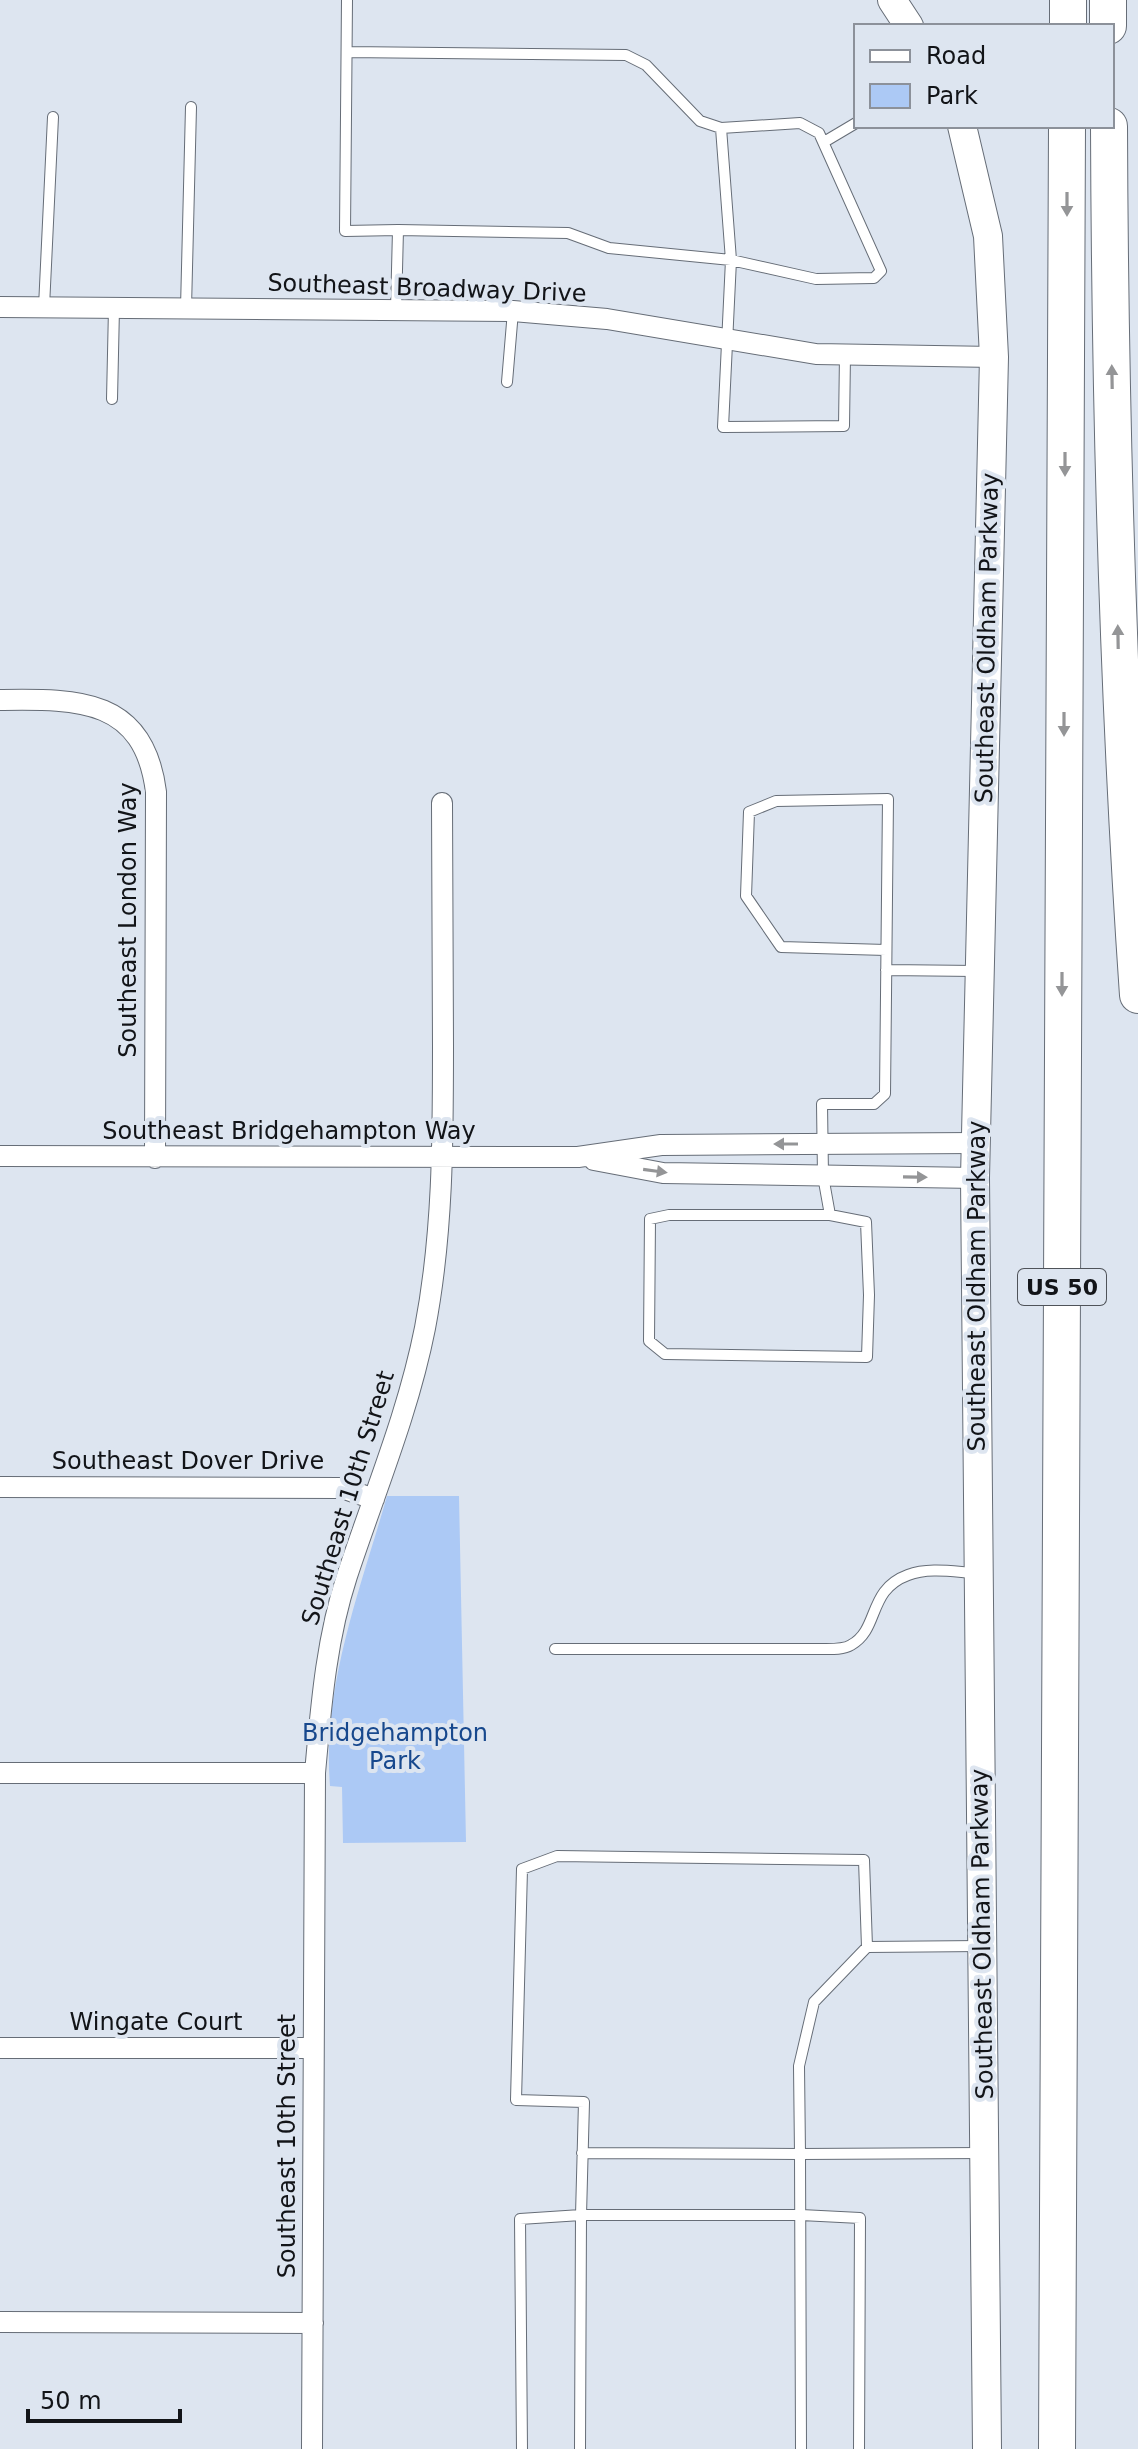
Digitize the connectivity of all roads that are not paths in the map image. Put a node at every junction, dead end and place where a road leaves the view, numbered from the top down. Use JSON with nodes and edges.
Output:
{"nodes":[{"id":1,"x":347,"y":0,"type":"edge"},
{"id":2,"x":892,"y":0,"type":"edge"},
{"id":3,"x":1068,"y":0,"type":"edge"},
{"id":4,"x":1108,"y":0,"type":"edge"},
{"id":5,"x":908,"y":24,"type":"edge"},
{"id":6,"x":1068,"y":24,"type":"edge"},
{"id":7,"x":1108,"y":24,"type":"edge"},
{"id":8,"x":347,"y":52,"type":"junction"},
{"id":9,"x":191,"y":107,"type":"dead end"},
{"id":10,"x":53,"y":117,"type":"dead end"},
{"id":11,"x":854,"y":124,"type":"edge"},
{"id":12,"x":721,"y":128,"type":"junction"},
{"id":13,"x":962,"y":128,"type":"edge"},
{"id":14,"x":1067,"y":128,"type":"edge"},
{"id":15,"x":1109,"y":128,"type":"edge"},
{"id":16,"x":824,"y":142,"type":"junction"},
{"id":17,"x":398,"y":230,"type":"junction"},
{"id":18,"x":731,"y":260,"type":"junction"},
{"id":19,"x":0,"y":307,"type":"edge"},
{"id":20,"x":44,"y":307,"type":"junction"},
{"id":21,"x":114,"y":308,"type":"junction"},
{"id":22,"x":186,"y":308,"type":"junction"},
{"id":23,"x":396,"y":310,"type":"junction"},
{"id":24,"x":513,"y":311,"type":"junction"},
{"id":25,"x":728,"y":341,"type":"junction"},
{"id":26,"x":845,"y":355,"type":"junction"},
{"id":27,"x":994,"y":357,"type":"junction"},
{"id":28,"x":507,"y":382,"type":"dead end"},
{"id":29,"x":112,"y":399,"type":"dead end"},
{"id":30,"x":0,"y":700,"type":"edge"},
{"id":31,"x":442,"y":803,"type":"dead end"},
{"id":32,"x":886,"y":950,"type":"junction"},
{"id":33,"x":886,"y":970,"type":"junction"},
{"id":34,"x":980,"y":971,"type":"junction"},
{"id":35,"x":1138,"y":995,"type":"edge"},
{"id":36,"x":976,"y":1143,"type":"junction"},
{"id":37,"x":822,"y":1144,"type":"junction"},
{"id":38,"x":0,"y":1156,"type":"edge"},
{"id":39,"x":578,"y":1157,"type":"junction"},
{"id":40,"x":155,"y":1158,"type":"junction"},
{"id":41,"x":443,"y":1158,"type":"junction"},
{"id":42,"x":823,"y":1176,"type":"junction"},
{"id":43,"x":975,"y":1178,"type":"junction"},
{"id":44,"x":830,"y":1215,"type":"junction"},
{"id":45,"x":0,"y":1487,"type":"edge"},
{"id":46,"x":374,"y":1499,"type":"junction"},
{"id":47,"x":979,"y":1573,"type":"junction"},
{"id":48,"x":555,"y":1649,"type":"dead end"},
{"id":49,"x":0,"y":1773,"type":"edge"},
{"id":50,"x":315,"y":1773,"type":"junction"},
{"id":51,"x":983,"y":1946,"type":"junction"},
{"id":52,"x":867,"y":1947,"type":"junction"},
{"id":53,"x":0,"y":2048,"type":"edge"},
{"id":54,"x":313,"y":2048,"type":"junction"},
{"id":55,"x":582,"y":2153,"type":"junction"},
{"id":56,"x":984,"y":2153,"type":"junction"},
{"id":57,"x":800,"y":2154,"type":"junction"},
{"id":58,"x":581,"y":2215,"type":"junction"},
{"id":59,"x":801,"y":2215,"type":"junction"},
{"id":60,"x":0,"y":2322,"type":"edge"},
{"id":61,"x":313,"y":2323,"type":"junction"},
{"id":62,"x":312,"y":2449,"type":"edge"},
{"id":63,"x":522,"y":2449,"type":"edge"},
{"id":64,"x":580,"y":2449,"type":"edge"},
{"id":65,"x":801,"y":2449,"type":"edge"},
{"id":66,"x":859,"y":2449,"type":"edge"},
{"id":67,"x":987,"y":2449,"type":"edge"},
{"id":68,"x":1057,"y":2449,"type":"edge"}],
"edges":[{"from":1,"to":8,"type":"lane"},
{"from":2,"to":5,"type":"street"},
{"from":3,"to":6,"type":"highway"},
{"from":4,"to":7,"type":"highway"},
{"from":8,"to":12,"type":"lane"},
{"from":8,"to":17,"type":"lane"},
{"from":9,"to":22,"type":"lane"},
{"from":10,"to":20,"type":"lane"},
{"from":11,"to":16,"type":"lane"},
{"from":12,"to":16,"type":"lane"},
{"from":12,"to":18,"type":"lane"},
{"from":13,"to":27,"type":"street","name":"Southeast Oldham Parkway"},
{"from":14,"to":68,"type":"highway","number":"US 50","one_way":true},
{"from":35,"to":15,"type":"highway","one_way":true},
{"from":16,"to":18,"type":"lane"},
{"from":17,"to":18,"type":"lane"},
{"from":17,"to":23,"type":"lane"},
{"from":18,"to":25,"type":"lane"},
{"from":19,"to":20,"type":"street","name":"Southeast Broadway Drive"},
{"from":20,"to":21,"type":"street","name":"Southeast Broadway Drive"},
{"from":21,"to":22,"type":"street","name":"Southeast Broadway Drive"},
{"from":21,"to":29,"type":"lane"},
{"from":22,"to":23,"type":"street","name":"Southeast Broadway Drive"},
{"from":23,"to":24,"type":"street","name":"Southeast Broadway Drive"},
{"from":24,"to":25,"type":"street","name":"Southeast Broadway Drive"},
{"from":24,"to":28,"type":"lane"},
{"from":25,"to":26,"type":"street","name":"Southeast Broadway Drive"},
{"from":25,"to":26,"type":"lane"},
{"from":26,"to":27,"type":"street","name":"Southeast Broadway Drive"},
{"from":27,"to":34,"type":"street","name":"Southeast Oldham Parkway"},
{"from":30,"to":40,"type":"street","name":"Southeast London Way"},
{"from":31,"to":41,"type":"street","name":"Southeast 10th Street"},
{"from":32,"to":32,"type":"lane"},
{"from":32,"to":33,"type":"lane"},
{"from":33,"to":34,"type":"lane"},
{"from":33,"to":37,"type":"lane"},
{"from":34,"to":36,"type":"street","name":"Southeast Oldham Parkway"},
{"from":36,"to":37,"type":"street","name":"Southeast Bridgehampton Way"},
{"from":36,"to":43,"type":"street","name":"Southeast Oldham Parkway"},
{"from":37,"to":39,"type":"street","name":"Southeast Bridgehampton Way","one_way":true},
{"from":37,"to":42,"type":"lane"},
{"from":38,"to":40,"type":"street","name":"Southeast Bridgehampton Way"},
{"from":39,"to":41,"type":"street","name":"Southeast Bridgehampton Way"},
{"from":39,"to":42,"type":"street","name":"Southeast Bridgehampton Way","one_way":true},
{"from":40,"to":41,"type":"street","name":"Southeast Bridgehampton Way"},
{"from":41,"to":46,"type":"street","name":"Southeast 10th Street"},
{"from":42,"to":43,"type":"street","name":"Southeast Bridgehampton Way","one_way":true},
{"from":42,"to":44,"type":"lane"},
{"from":43,"to":47,"type":"street","name":"Southeast Oldham Parkway"},
{"from":44,"to":44,"type":"lane"},
{"from":45,"to":46,"type":"street","name":"Southeast Dover Drive"},
{"from":46,"to":50,"type":"street","name":"Southeast 10th Street"},
{"from":47,"to":48,"type":"lane"},
{"from":47,"to":51,"type":"street","name":"Southeast Oldham Parkway"},
{"from":49,"to":50,"type":"street"},
{"from":50,"to":54,"type":"street","name":"Southeast 10th Street"},
{"from":51,"to":52,"type":"lane"},
{"from":51,"to":56,"type":"street","name":"Southeast Oldham Parkway"},
{"from":52,"to":55,"type":"lane"},
{"from":52,"to":57,"type":"lane"},
{"from":53,"to":54,"type":"street","name":"Wingate Court"},
{"from":54,"to":61,"type":"street","name":"Southeast 10th Street"},
{"from":55,"to":57,"type":"lane"},
{"from":55,"to":58,"type":"lane"},
{"from":56,"to":57,"type":"lane"},
{"from":56,"to":67,"type":"street","name":"Southeast Oldham Parkway"},
{"from":57,"to":59,"type":"lane"},
{"from":58,"to":59,"type":"lane"},
{"from":58,"to":63,"type":"lane"},
{"from":58,"to":64,"type":"lane"},
{"from":59,"to":65,"type":"lane"},
{"from":59,"to":66,"type":"lane"},
{"from":60,"to":61,"type":"street"},
{"from":61,"to":62,"type":"street","name":"Southeast 10th Street"}]}
